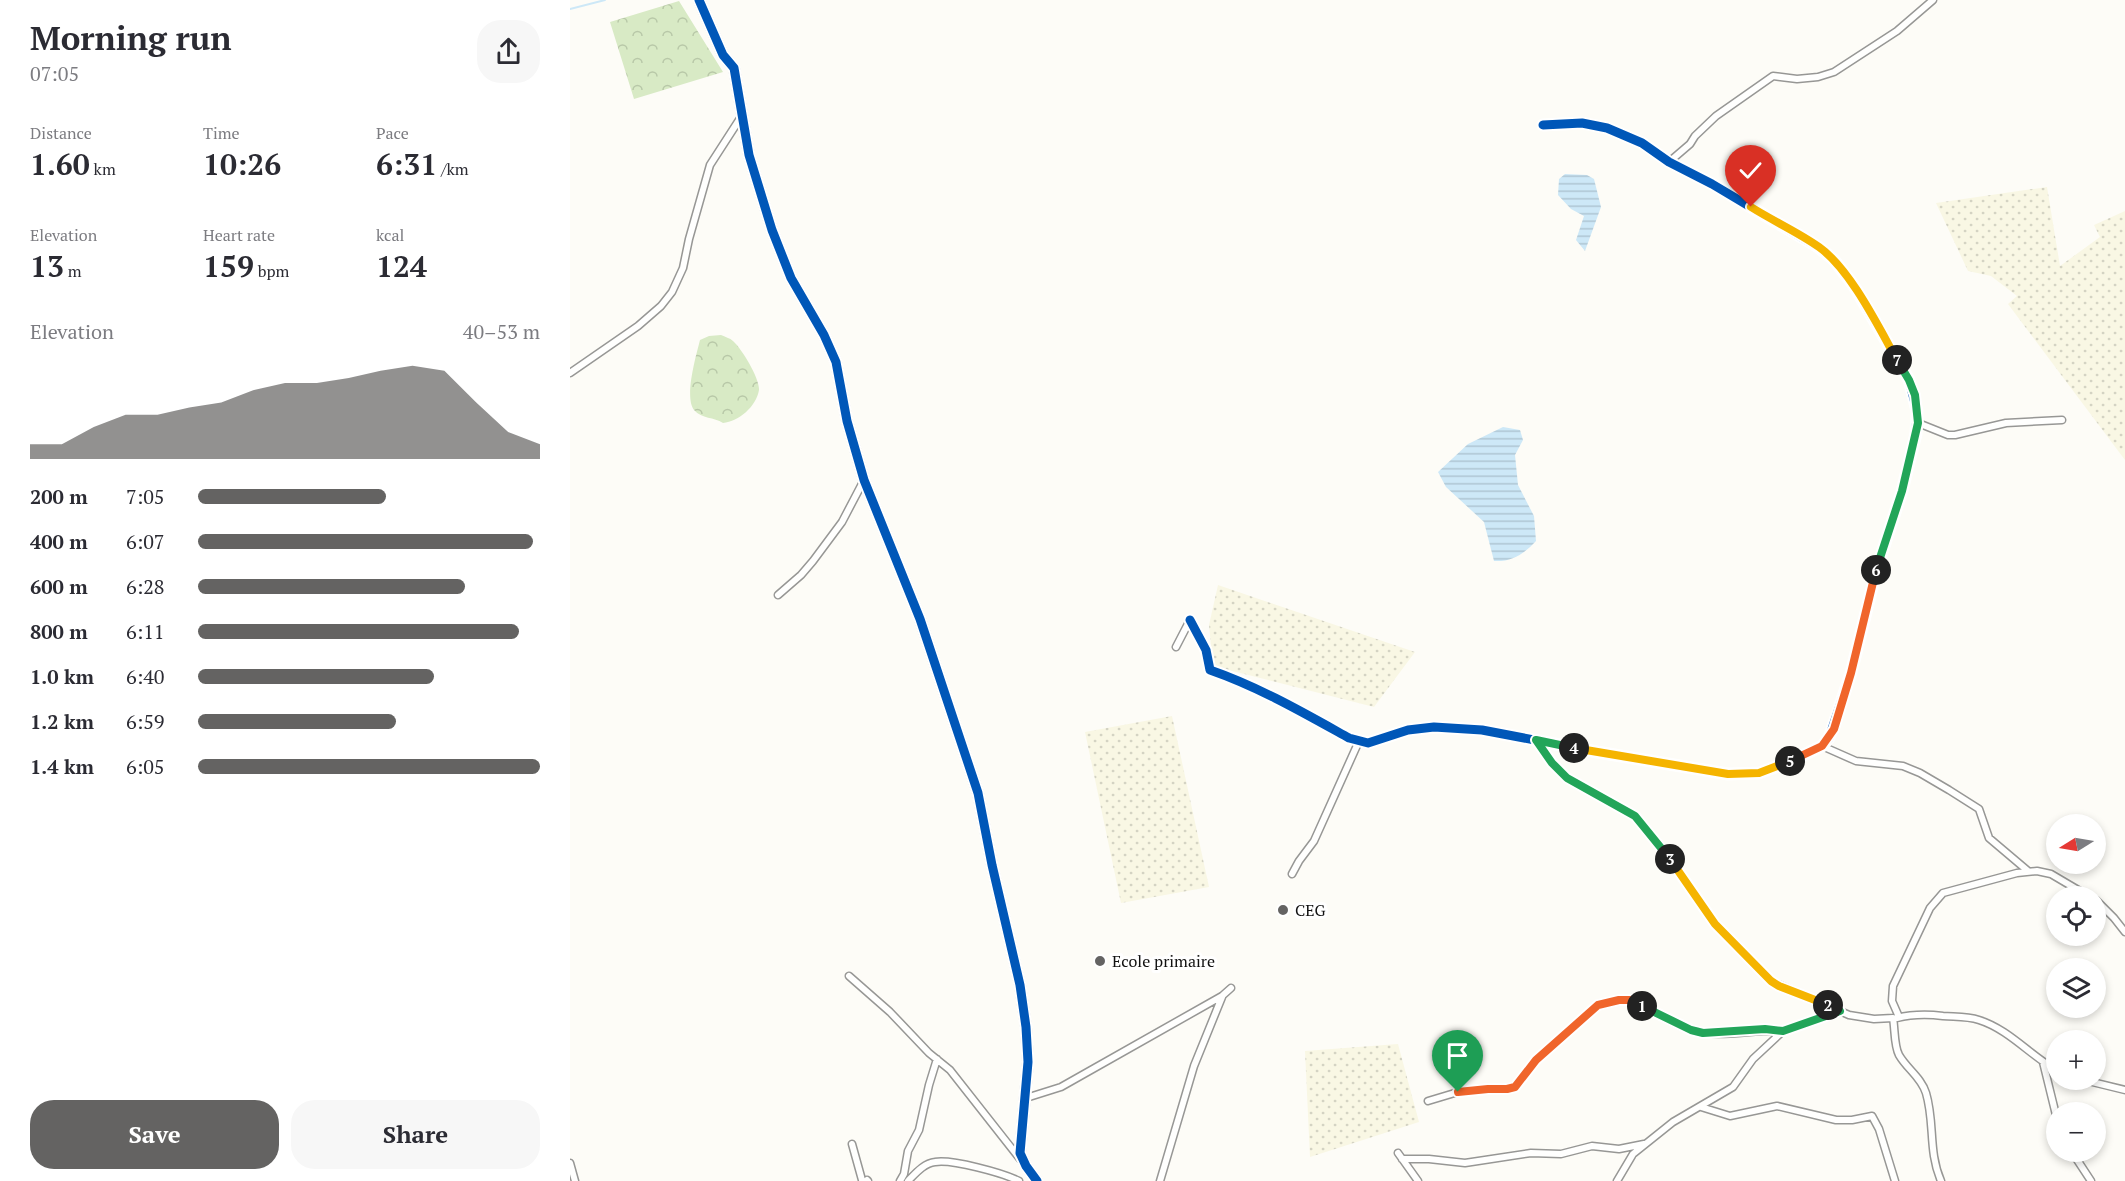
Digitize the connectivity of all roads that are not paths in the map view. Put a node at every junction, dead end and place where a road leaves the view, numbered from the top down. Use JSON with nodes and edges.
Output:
{"nodes":[{"id":1,"x":699,"y":0,"type":"edge"},
{"id":2,"x":1933,"y":0,"type":"edge"},
{"id":3,"x":741,"y":117,"type":"junction"},
{"id":4,"x":1543,"y":124,"type":"dead end"},
{"id":5,"x":1669,"y":162,"type":"junction"},
{"id":6,"x":570,"y":374,"type":"edge"},
{"id":7,"x":2062,"y":420,"type":"dead end"},
{"id":8,"x":1918,"y":423,"type":"junction"},
{"id":9,"x":864,"y":480,"type":"junction"},
{"id":10,"x":778,"y":595,"type":"dead end"},
{"id":11,"x":1176,"y":647,"type":"dead end"},
{"id":12,"x":1536,"y":740,"type":"junction"},
{"id":13,"x":1359,"y":741,"type":"junction"},
{"id":14,"x":1822,"y":746,"type":"junction"},
{"id":15,"x":2028,"y":871,"type":"junction"},
{"id":16,"x":1292,"y":874,"type":"dead end"},
{"id":17,"x":2071,"y":886,"type":"edge"},
{"id":18,"x":2106,"y":910,"type":"edge"},
{"id":19,"x":2125,"y":932,"type":"edge"},
{"id":20,"x":849,"y":976,"type":"dead end"},
{"id":21,"x":1231,"y":988,"type":"dead end"},
{"id":22,"x":1222,"y":996,"type":"junction"},
{"id":23,"x":1840,"y":1011,"type":"junction"},
{"id":24,"x":1896,"y":1018,"type":"junction"},
{"id":25,"x":1783,"y":1031,"type":"junction"},
{"id":26,"x":937,"y":1059,"type":"junction"},
{"id":27,"x":2043,"y":1062,"type":"junction"},
{"id":28,"x":2046,"y":1064,"type":"edge"},
{"id":29,"x":2106,"y":1085,"type":"edge"},
{"id":30,"x":2125,"y":1090,"type":"edge"},
{"id":31,"x":1026,"y":1098,"type":"junction"},
{"id":32,"x":1428,"y":1101,"type":"dead end"},
{"id":33,"x":2053,"y":1102,"type":"edge"},
{"id":34,"x":1701,"y":1107,"type":"junction"},
{"id":35,"x":1646,"y":1143,"type":"junction"},
{"id":36,"x":852,"y":1144,"type":"dead end"},
{"id":37,"x":2079,"y":1162,"type":"edge"},
{"id":38,"x":570,"y":1163,"type":"edge"},
{"id":39,"x":1026,"y":1166,"type":"junction"},
{"id":40,"x":575,"y":1181,"type":"edge"},
{"id":41,"x":865,"y":1181,"type":"edge"},
{"id":42,"x":900,"y":1181,"type":"edge"},
{"id":43,"x":908,"y":1181,"type":"edge"},
{"id":44,"x":1019,"y":1181,"type":"edge"},
{"id":45,"x":1037,"y":1181,"type":"edge"},
{"id":46,"x":1160,"y":1181,"type":"edge"},
{"id":47,"x":1418,"y":1181,"type":"edge"},
{"id":48,"x":1617,"y":1181,"type":"edge"},
{"id":49,"x":1895,"y":1181,"type":"edge"},
{"id":50,"x":1941,"y":1181,"type":"edge"},
{"id":51,"x":2091,"y":1181,"type":"edge"}],
"edges":[{"from":1,"to":3,"type":"street"},
{"from":2,"to":5,"type":"street"},
{"from":3,"to":6,"type":"street"},
{"from":3,"to":9,"type":"street"},
{"from":4,"to":5,"type":"street"},
{"from":5,"to":8,"type":"street"},
{"from":7,"to":8,"type":"street"},
{"from":8,"to":14,"type":"street"},
{"from":9,"to":10,"type":"street"},
{"from":9,"to":31,"type":"street"},
{"from":11,"to":13,"type":"street"},
{"from":12,"to":13,"type":"street"},
{"from":12,"to":14,"type":"street"},
{"from":12,"to":23,"type":"street"},
{"from":13,"to":16,"type":"street"},
{"from":14,"to":15,"type":"street"},
{"from":15,"to":17,"type":"street"},
{"from":15,"to":24,"type":"street"},
{"from":18,"to":19,"type":"street"},
{"from":20,"to":26,"type":"street"},
{"from":21,"to":22,"type":"street"},
{"from":22,"to":31,"type":"street"},
{"from":22,"to":46,"type":"street"},
{"from":23,"to":24,"type":"street"},
{"from":23,"to":25,"type":"street"},
{"from":24,"to":27,"type":"street"},
{"from":24,"to":50,"type":"street"},
{"from":25,"to":32,"type":"street"},
{"from":25,"to":34,"type":"street"},
{"from":26,"to":39,"type":"street"},
{"from":26,"to":42,"type":"street"},
{"from":27,"to":28,"type":"street"},
{"from":27,"to":33,"type":"street"},
{"from":29,"to":30,"type":"street"},
{"from":31,"to":39,"type":"street"},
{"from":34,"to":35,"type":"street"},
{"from":34,"to":49,"type":"street"},
{"from":35,"to":47,"type":"street"},
{"from":35,"to":48,"type":"street"},
{"from":36,"to":41,"type":"street"},
{"from":37,"to":51,"type":"street"},
{"from":38,"to":40,"type":"street"},
{"from":39,"to":45,"type":"street"},
{"from":43,"to":44,"type":"street"}]}
